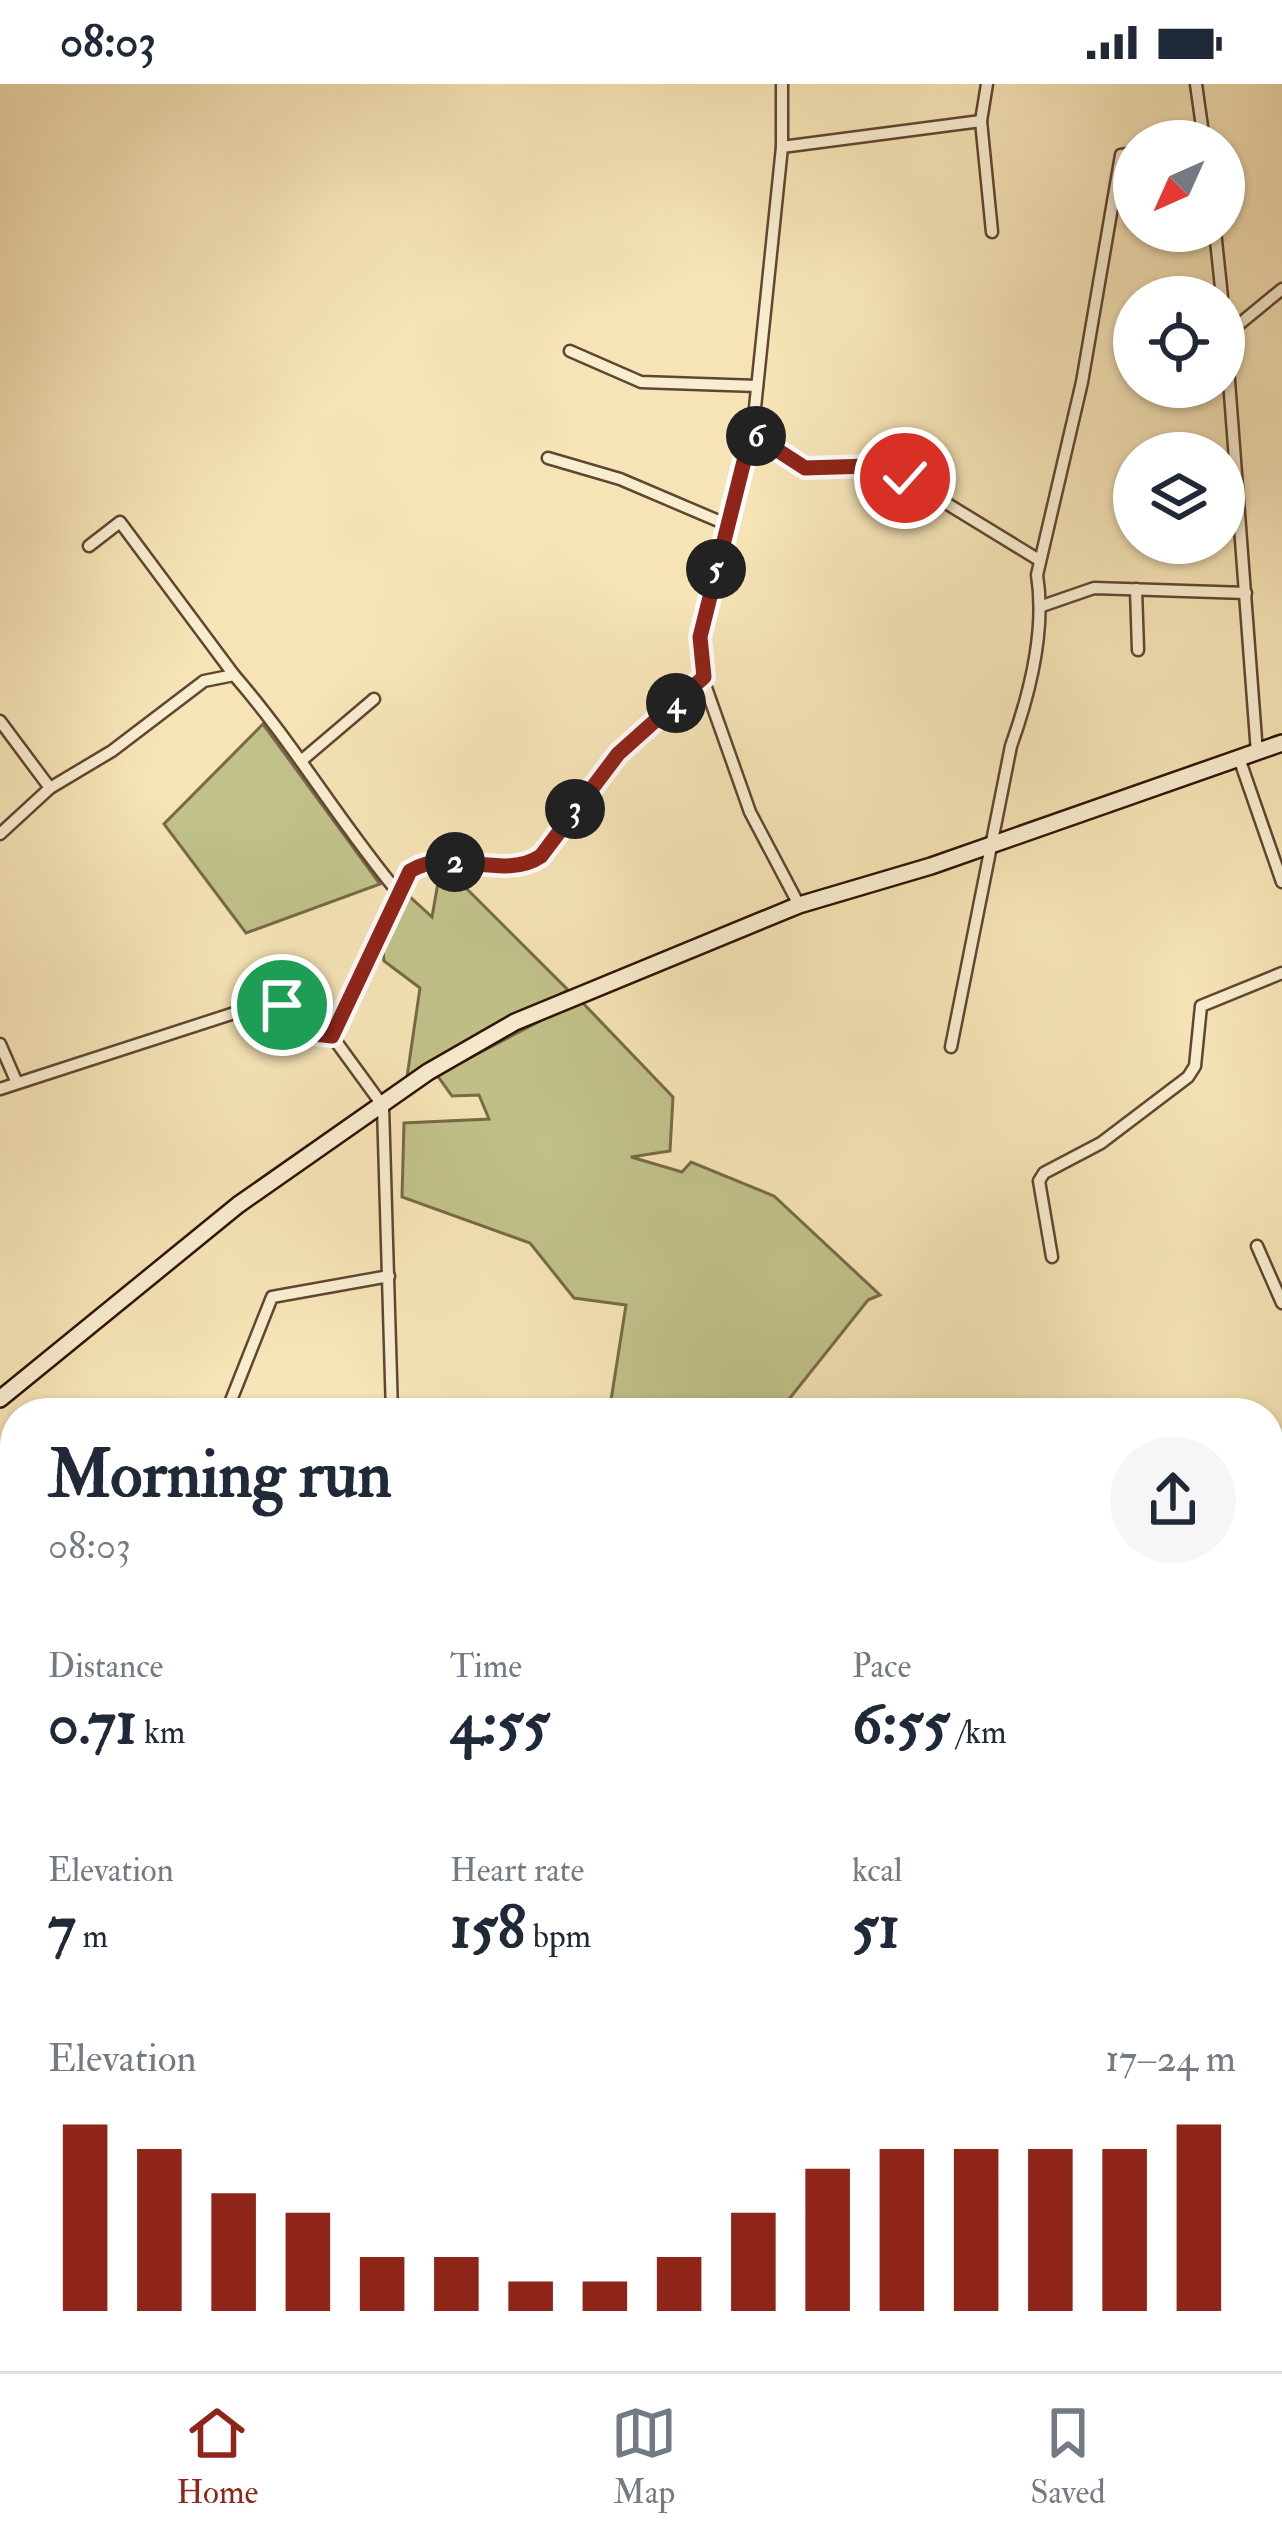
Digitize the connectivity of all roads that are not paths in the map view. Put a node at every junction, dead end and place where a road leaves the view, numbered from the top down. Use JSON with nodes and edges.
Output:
{"nodes":[{"id":1,"x":782,"y":84,"type":"edge"},
{"id":2,"x":987,"y":84,"type":"edge"},
{"id":3,"x":1196,"y":84,"type":"edge"},
{"id":4,"x":1201,"y":120,"type":"edge"},
{"id":5,"x":981,"y":121,"type":"junction"},
{"id":6,"x":782,"y":148,"type":"junction"},
{"id":7,"x":1113,"y":188,"type":"edge"},
{"id":8,"x":992,"y":232,"type":"dead end"},
{"id":9,"x":1282,"y":289,"type":"edge"},
{"id":10,"x":1245,"y":319,"type":"edge"},
{"id":11,"x":570,"y":351,"type":"dead end"},
{"id":12,"x":757,"y":386,"type":"junction"},
{"id":13,"x":1232,"y":408,"type":"edge"},
{"id":14,"x":751,"y":433,"type":"junction"},
{"id":15,"x":548,"y":458,"type":"dead end"},
{"id":16,"x":728,"y":525,"type":"junction"},
{"id":17,"x":88,"y":546,"type":"dead end"},
{"id":18,"x":1039,"y":560,"type":"junction"},
{"id":19,"x":1136,"y":589,"type":"junction"},
{"id":20,"x":1246,"y":593,"type":"junction"},
{"id":21,"x":1042,"y":606,"type":"junction"},
{"id":22,"x":1138,"y":650,"type":"dead end"},
{"id":23,"x":234,"y":675,"type":"junction"},
{"id":24,"x":704,"y":677,"type":"junction"},
{"id":25,"x":374,"y":699,"type":"dead end"},
{"id":26,"x":0,"y":721,"type":"edge"},
{"id":27,"x":1282,"y":742,"type":"edge"},
{"id":28,"x":1257,"y":754,"type":"junction"},
{"id":29,"x":1239,"y":758,"type":"junction"},
{"id":30,"x":302,"y":760,"type":"junction"},
{"id":31,"x":50,"y":788,"type":"junction"},
{"id":32,"x":0,"y":833,"type":"edge"},
{"id":33,"x":991,"y":845,"type":"junction"},
{"id":34,"x":1282,"y":881,"type":"edge"},
{"id":35,"x":401,"y":896,"type":"junction"},
{"id":36,"x":799,"y":905,"type":"junction"},
{"id":37,"x":1282,"y":973,"type":"edge"},
{"id":38,"x":332,"y":1036,"type":"junction"},
{"id":39,"x":0,"y":1044,"type":"edge"},
{"id":40,"x":951,"y":1046,"type":"dead end"},
{"id":41,"x":17,"y":1083,"type":"junction"},
{"id":42,"x":0,"y":1088,"type":"edge"},
{"id":43,"x":382,"y":1106,"type":"junction"},
{"id":44,"x":1257,"y":1246,"type":"dead end"},
{"id":45,"x":1052,"y":1257,"type":"dead end"},
{"id":46,"x":389,"y":1276,"type":"junction"},
{"id":47,"x":1282,"y":1303,"type":"edge"},
{"id":48,"x":1,"y":1398,"type":"edge"},
{"id":49,"x":232,"y":1398,"type":"edge"},
{"id":50,"x":392,"y":1398,"type":"edge"}],
"edges":[{"from":1,"to":6,"type":"street"},
{"from":2,"to":5,"type":"street"},
{"from":3,"to":4,"type":"street"},
{"from":5,"to":6,"type":"street"},
{"from":5,"to":8,"type":"street"},
{"from":6,"to":12,"type":"street"},
{"from":7,"to":18,"type":"street"},
{"from":9,"to":10,"type":"street"},
{"from":11,"to":12,"type":"street"},
{"from":12,"to":14,"type":"street"},
{"from":13,"to":20,"type":"street"},
{"from":14,"to":16,"type":"street"},
{"from":14,"to":18,"type":"street"},
{"from":15,"to":16,"type":"street"},
{"from":16,"to":24,"type":"street"},
{"from":17,"to":23,"type":"street"},
{"from":18,"to":21,"type":"street"},
{"from":19,"to":20,"type":"street"},
{"from":19,"to":21,"type":"street"},
{"from":19,"to":22,"type":"street"},
{"from":20,"to":28,"type":"street"},
{"from":21,"to":33,"type":"street"},
{"from":23,"to":30,"type":"street"},
{"from":23,"to":31,"type":"street"},
{"from":24,"to":35,"type":"street"},
{"from":24,"to":36,"type":"street"},
{"from":25,"to":30,"type":"street"},
{"from":26,"to":31,"type":"street"},
{"from":27,"to":28,"type":"street"},
{"from":28,"to":29,"type":"street"},
{"from":29,"to":33,"type":"street"},
{"from":29,"to":34,"type":"street"},
{"from":30,"to":35,"type":"street"},
{"from":31,"to":32,"type":"street"},
{"from":33,"to":36,"type":"street"},
{"from":33,"to":40,"type":"street"},
{"from":35,"to":38,"type":"street"},
{"from":36,"to":43,"type":"street"},
{"from":37,"to":45,"type":"street"},
{"from":38,"to":41,"type":"street"},
{"from":38,"to":43,"type":"street"},
{"from":39,"to":41,"type":"street"},
{"from":41,"to":42,"type":"street"},
{"from":43,"to":46,"type":"street"},
{"from":43,"to":48,"type":"street"},
{"from":44,"to":47,"type":"street"},
{"from":46,"to":49,"type":"street"},
{"from":46,"to":50,"type":"street"}]}
